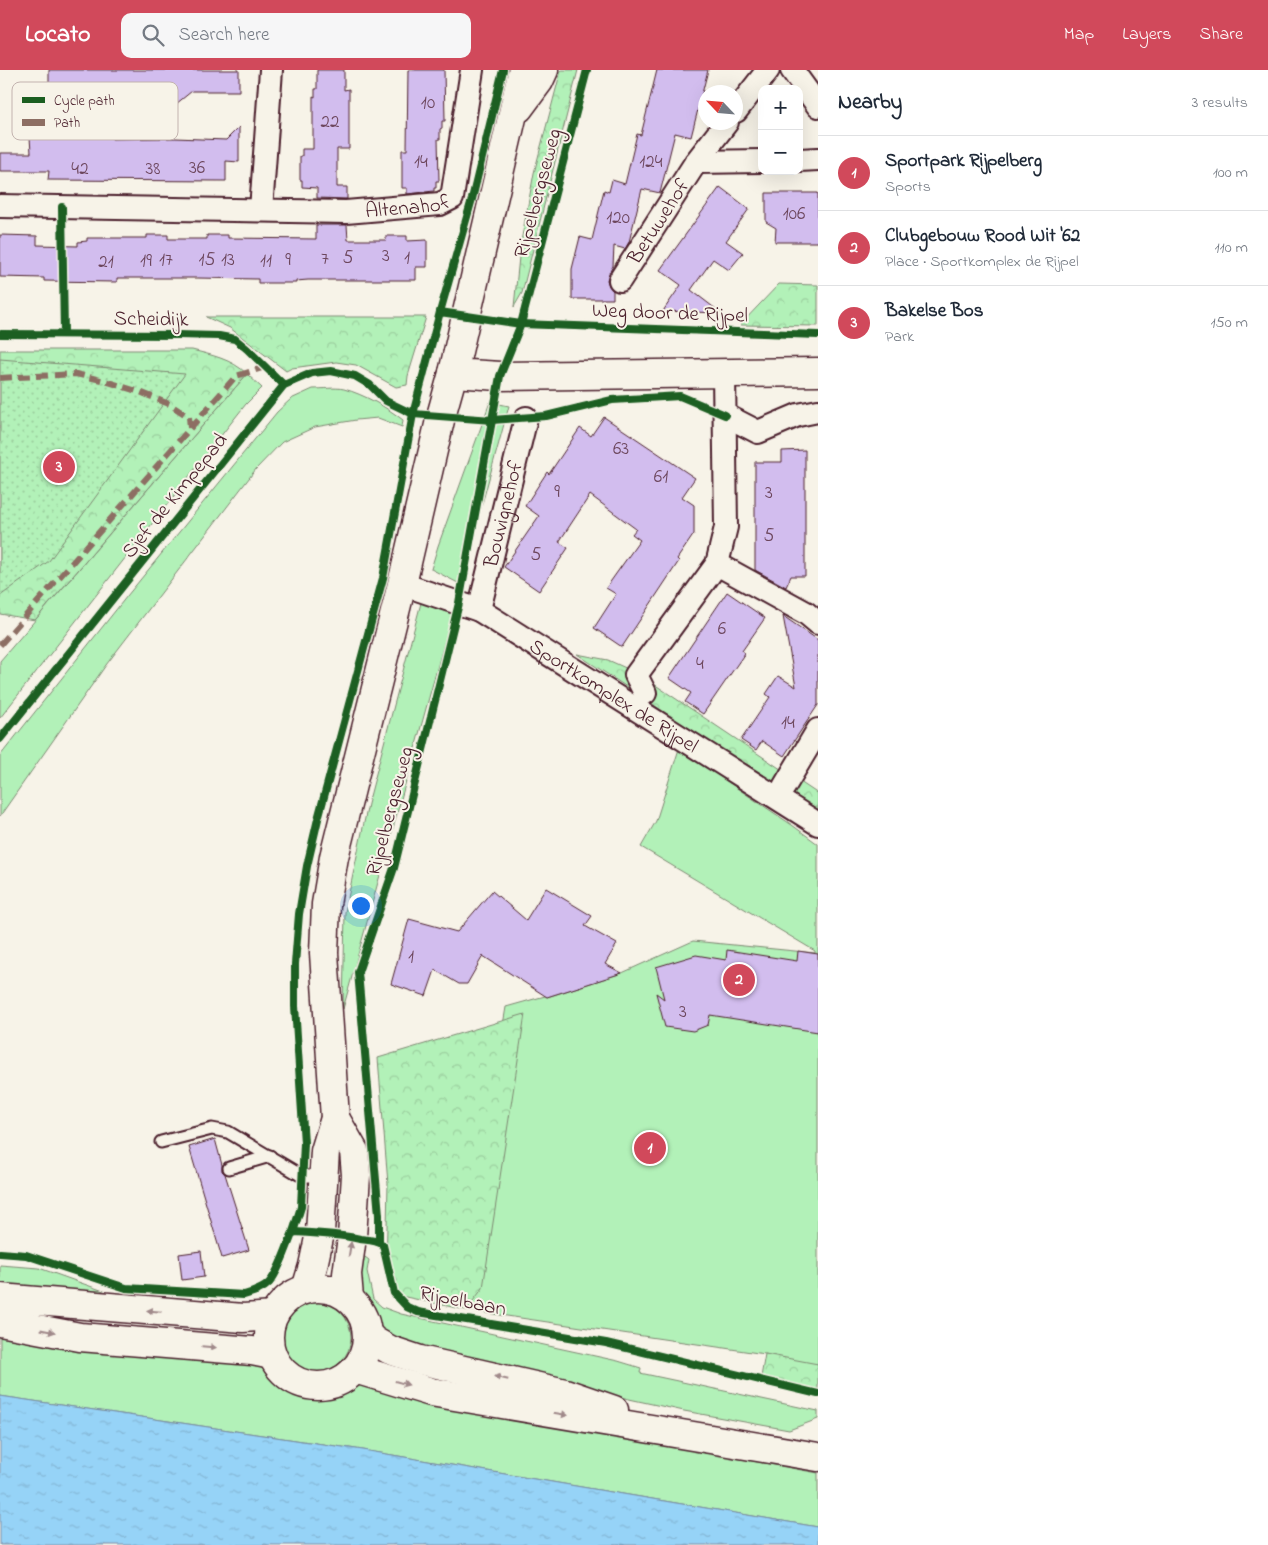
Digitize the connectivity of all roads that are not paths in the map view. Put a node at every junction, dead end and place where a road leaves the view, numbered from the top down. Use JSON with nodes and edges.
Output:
{"nodes":[{"id":1,"x":271,"y":70,"type":"edge"},
{"id":2,"x":472,"y":70,"type":"edge"},
{"id":3,"x":523,"y":70,"type":"edge"},
{"id":4,"x":544,"y":70,"type":"edge"},
{"id":5,"x":768,"y":70,"type":"edge"},
{"id":6,"x":792,"y":70,"type":"edge"},
{"id":7,"x":743,"y":102,"type":"edge"},
{"id":8,"x":818,"y":106,"type":"edge"},
{"id":9,"x":511,"y":120,"type":"junction"},
{"id":10,"x":721,"y":130,"type":"edge"},
{"id":11,"x":818,"y":159,"type":"edge"},
{"id":12,"x":758,"y":160,"type":"edge"},
{"id":13,"x":803,"y":160,"type":"edge"},
{"id":14,"x":696,"y":162,"type":"junction"},
{"id":15,"x":0,"y":206,"type":"edge"},
{"id":16,"x":261,"y":210,"type":"junction"},
{"id":17,"x":620,"y":280,"type":"dead end"},
{"id":18,"x":818,"y":372,"type":"edge"},
{"id":19,"x":453,"y":373,"type":"junction"},
{"id":20,"x":724,"y":373,"type":"junction"},
{"id":21,"x":818,"y":411,"type":"edge"},
{"id":22,"x":725,"y":415,"type":"junction"},
{"id":23,"x":526,"y":418,"type":"dead end"},
{"id":24,"x":716,"y":564,"type":"junction"},
{"id":25,"x":402,"y":584,"type":"junction"},
{"id":26,"x":479,"y":610,"type":"junction"},
{"id":27,"x":814,"y":616,"type":"edge"},
{"id":28,"x":645,"y":693,"type":"dead end"},
{"id":29,"x":818,"y":730,"type":"edge"},
{"id":30,"x":784,"y":787,"type":"dead end"},
{"id":31,"x":818,"y":824,"type":"edge"},
{"id":32,"x":335,"y":1118,"type":"junction"},
{"id":33,"x":161,"y":1142,"type":"dead end"},
{"id":34,"x":270,"y":1156,"type":"junction"},
{"id":35,"x":229,"y":1168,"type":"dead end"},
{"id":36,"x":324,"y":1176,"type":"junction"},
{"id":37,"x":306,"y":1289,"type":"junction"},
{"id":38,"x":0,"y":1298,"type":"edge"},
{"id":39,"x":349,"y":1298,"type":"junction"},
{"id":40,"x":273,"y":1316,"type":"junction"},
{"id":41,"x":0,"y":1322,"type":"edge"},
{"id":42,"x":368,"y":1335,"type":"junction"},
{"id":43,"x":272,"y":1355,"type":"junction"},
{"id":44,"x":355,"y":1369,"type":"junction"},
{"id":45,"x":681,"y":1434,"type":"junction"},
{"id":46,"x":818,"y":1457,"type":"edge"}],
"edges":[{"from":1,"to":16,"type":"street"},
{"from":2,"to":16,"type":"street","name":"Altenahof"},
{"from":3,"to":9,"type":"street"},
{"from":4,"to":9,"type":"street"},
{"from":5,"to":7,"type":"street"},
{"from":6,"to":8,"type":"street"},
{"from":9,"to":19,"type":"street"},
{"from":10,"to":14,"type":"street","name":"Betuwehof"},
{"from":11,"to":13,"type":"street"},
{"from":12,"to":14,"type":"street","name":"Betuwehof"},
{"from":14,"to":17,"type":"street","name":"Betuwehof"},
{"from":15,"to":16,"type":"street","name":"Altenahof"},
{"from":18,"to":20,"type":"street"},
{"from":19,"to":20,"type":"street"},
{"from":19,"to":25,"type":"street","name":"Rijpelbergseweg"},
{"from":20,"to":22,"type":"street"},
{"from":21,"to":22,"type":"street"},
{"from":22,"to":24,"type":"street"},
{"from":23,"to":26,"type":"street","name":"Bouvignehof"},
{"from":24,"to":27,"type":"street"},
{"from":24,"to":28,"type":"street"},
{"from":25,"to":26,"type":"street","name":"Sportkomplex de Rijpel"},
{"from":25,"to":32,"type":"street","name":"Rijpelbergseweg"},
{"from":26,"to":31,"type":"street","name":"Sportkomplex de Rijpel"},
{"from":29,"to":30,"type":"street"},
{"from":32,"to":36,"type":"street","name":"Rijpelbergseweg"},
{"from":39,"to":32,"type":"street","name":"Rijpelbergseweg","one_way":true},
{"from":33,"to":34,"type":"lane"},
{"from":34,"to":35,"type":"lane"},
{"from":34,"to":36,"type":"lane"},
{"from":36,"to":37,"type":"street","name":"Rijpelbergseweg"},
{"from":37,"to":39,"type":"street"},
{"from":37,"to":40,"type":"street"},
{"from":40,"to":38,"type":"street","one_way":true},
{"from":39,"to":42,"type":"street"},
{"from":40,"to":43,"type":"street"},
{"from":41,"to":43,"type":"street","one_way":true},
{"from":42,"to":44,"type":"street"},
{"from":45,"to":42,"type":"street","one_way":true},
{"from":43,"to":44,"type":"street"},
{"from":44,"to":45,"type":"street","one_way":true},
{"from":45,"to":46,"type":"street"}]}
